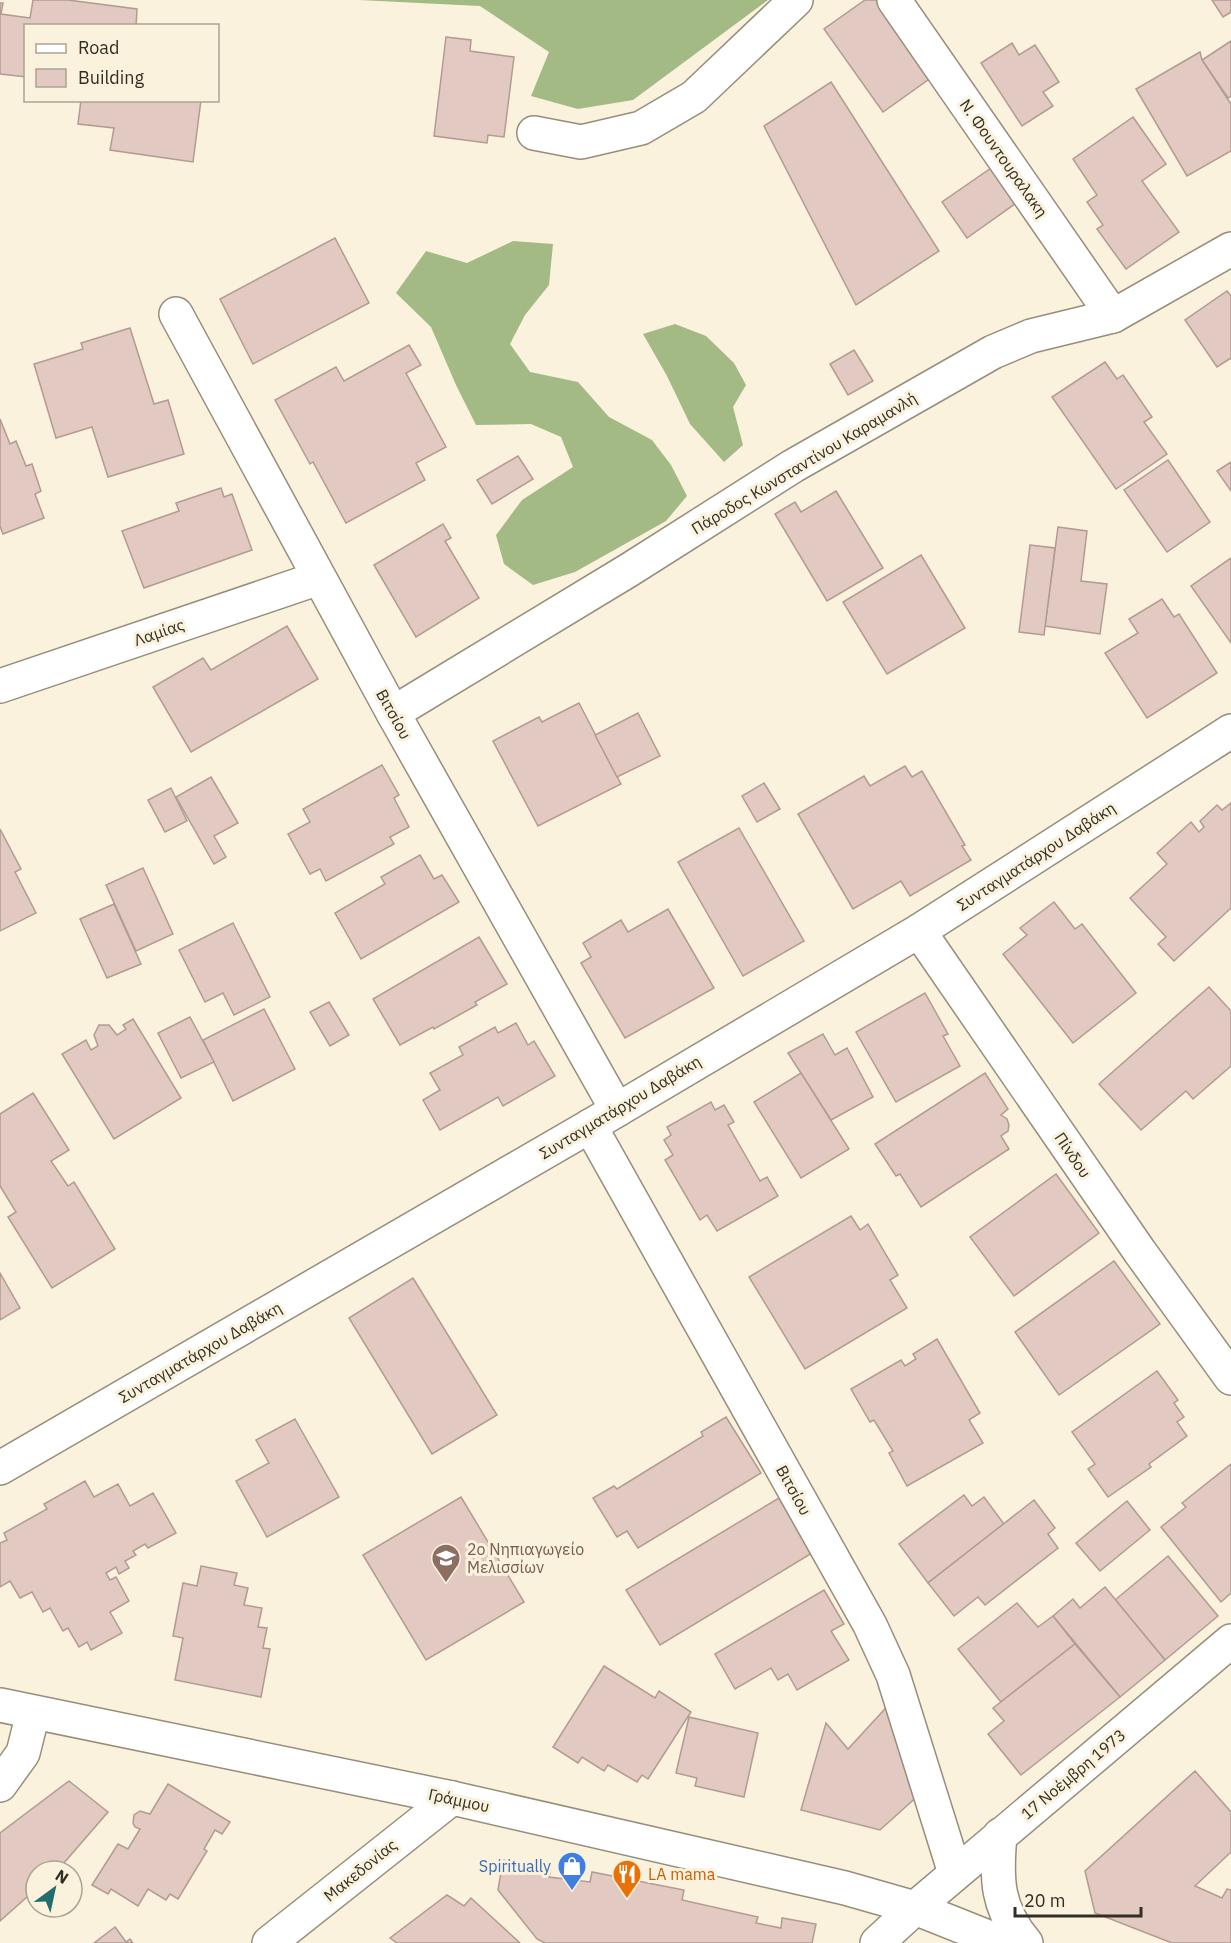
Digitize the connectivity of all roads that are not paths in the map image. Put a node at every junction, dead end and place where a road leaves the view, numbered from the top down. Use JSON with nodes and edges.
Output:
{"nodes":[{"id":1,"x":796,"y":0,"type":"edge"},
{"id":2,"x":894,"y":0,"type":"edge"},
{"id":3,"x":534,"y":133,"type":"dead end"},
{"id":4,"x":1231,"y":249,"type":"edge"},
{"id":5,"x":176,"y":314,"type":"dead end"},
{"id":6,"x":1113,"y":316,"type":"junction"},
{"id":7,"x":319,"y":578,"type":"junction"},
{"id":8,"x":0,"y":686,"type":"edge"},
{"id":9,"x":393,"y":713,"type":"junction"},
{"id":10,"x":1231,"y":731,"type":"edge"},
{"id":11,"x":919,"y":931,"type":"junction"},
{"id":12,"x":603,"y":1118,"type":"junction"},
{"id":13,"x":1231,"y":1378,"type":"edge"},
{"id":14,"x":0,"y":1468,"type":"edge"},
{"id":15,"x":1231,"y":1641,"type":"edge"},
{"id":16,"x":0,"y":1705,"type":"edge"},
{"id":17,"x":33,"y":1713,"type":"junction"},
{"id":18,"x":0,"y":1785,"type":"edge"},
{"id":19,"x":452,"y":1798,"type":"junction"},
{"id":20,"x":1000,"y":1835,"type":"junction"},
{"id":21,"x":955,"y":1873,"type":"junction"},
{"id":22,"x":915,"y":1908,"type":"junction"},
{"id":23,"x":269,"y":1943,"type":"edge"},
{"id":24,"x":877,"y":1943,"type":"edge"},
{"id":25,"x":1003,"y":1943,"type":"edge"},
{"id":26,"x":1026,"y":1943,"type":"edge"}],
"edges":[{"from":1,"to":3,"type":"street"},
{"from":2,"to":6,"type":"street","name":"Ν. Φουντουραλακη"},
{"from":4,"to":6,"type":"street","name":"Πάροδος Κωνσταντίνου Καραμανλή"},
{"from":5,"to":7,"type":"street","name":"Βιτσίου"},
{"from":6,"to":9,"type":"street","name":"Πάροδος Κωνσταντίνου Καραμανλή"},
{"from":7,"to":8,"type":"street","name":"Λαμίας"},
{"from":7,"to":9,"type":"street","name":"Βιτσίου"},
{"from":9,"to":12,"type":"street","name":"Βιτσίου"},
{"from":10,"to":11,"type":"street","name":"Συνταγματάρχου Δαβάκη"},
{"from":11,"to":12,"type":"street","name":"Συνταγματάρχου Δαβάκη"},
{"from":11,"to":13,"type":"street","name":"Πίνδου"},
{"from":12,"to":14,"type":"street","name":"Συνταγματάρχου Δαβάκη"},
{"from":12,"to":21,"type":"street","name":"Βιτσίου"},
{"from":15,"to":20,"type":"street","name":"17 Νοέμβρη 1973"},
{"from":16,"to":17,"type":"street","name":"Γράμμου"},
{"from":17,"to":18,"type":"street"},
{"from":17,"to":19,"type":"street","name":"Γράμμου"},
{"from":19,"to":22,"type":"street","name":"Γράμμου"},
{"from":19,"to":23,"type":"street","name":"Μακεδονίας"},
{"from":20,"to":21,"type":"street","name":"17 Νοέμβρη 1973"},
{"from":20,"to":26,"type":"street"},
{"from":21,"to":22,"type":"street","name":"17 Νοέμβρη 1973"},
{"from":22,"to":24,"type":"street","name":"17 Νοέμβρη 1973"},
{"from":22,"to":25,"type":"street","name":"Γράμμου"}]}
